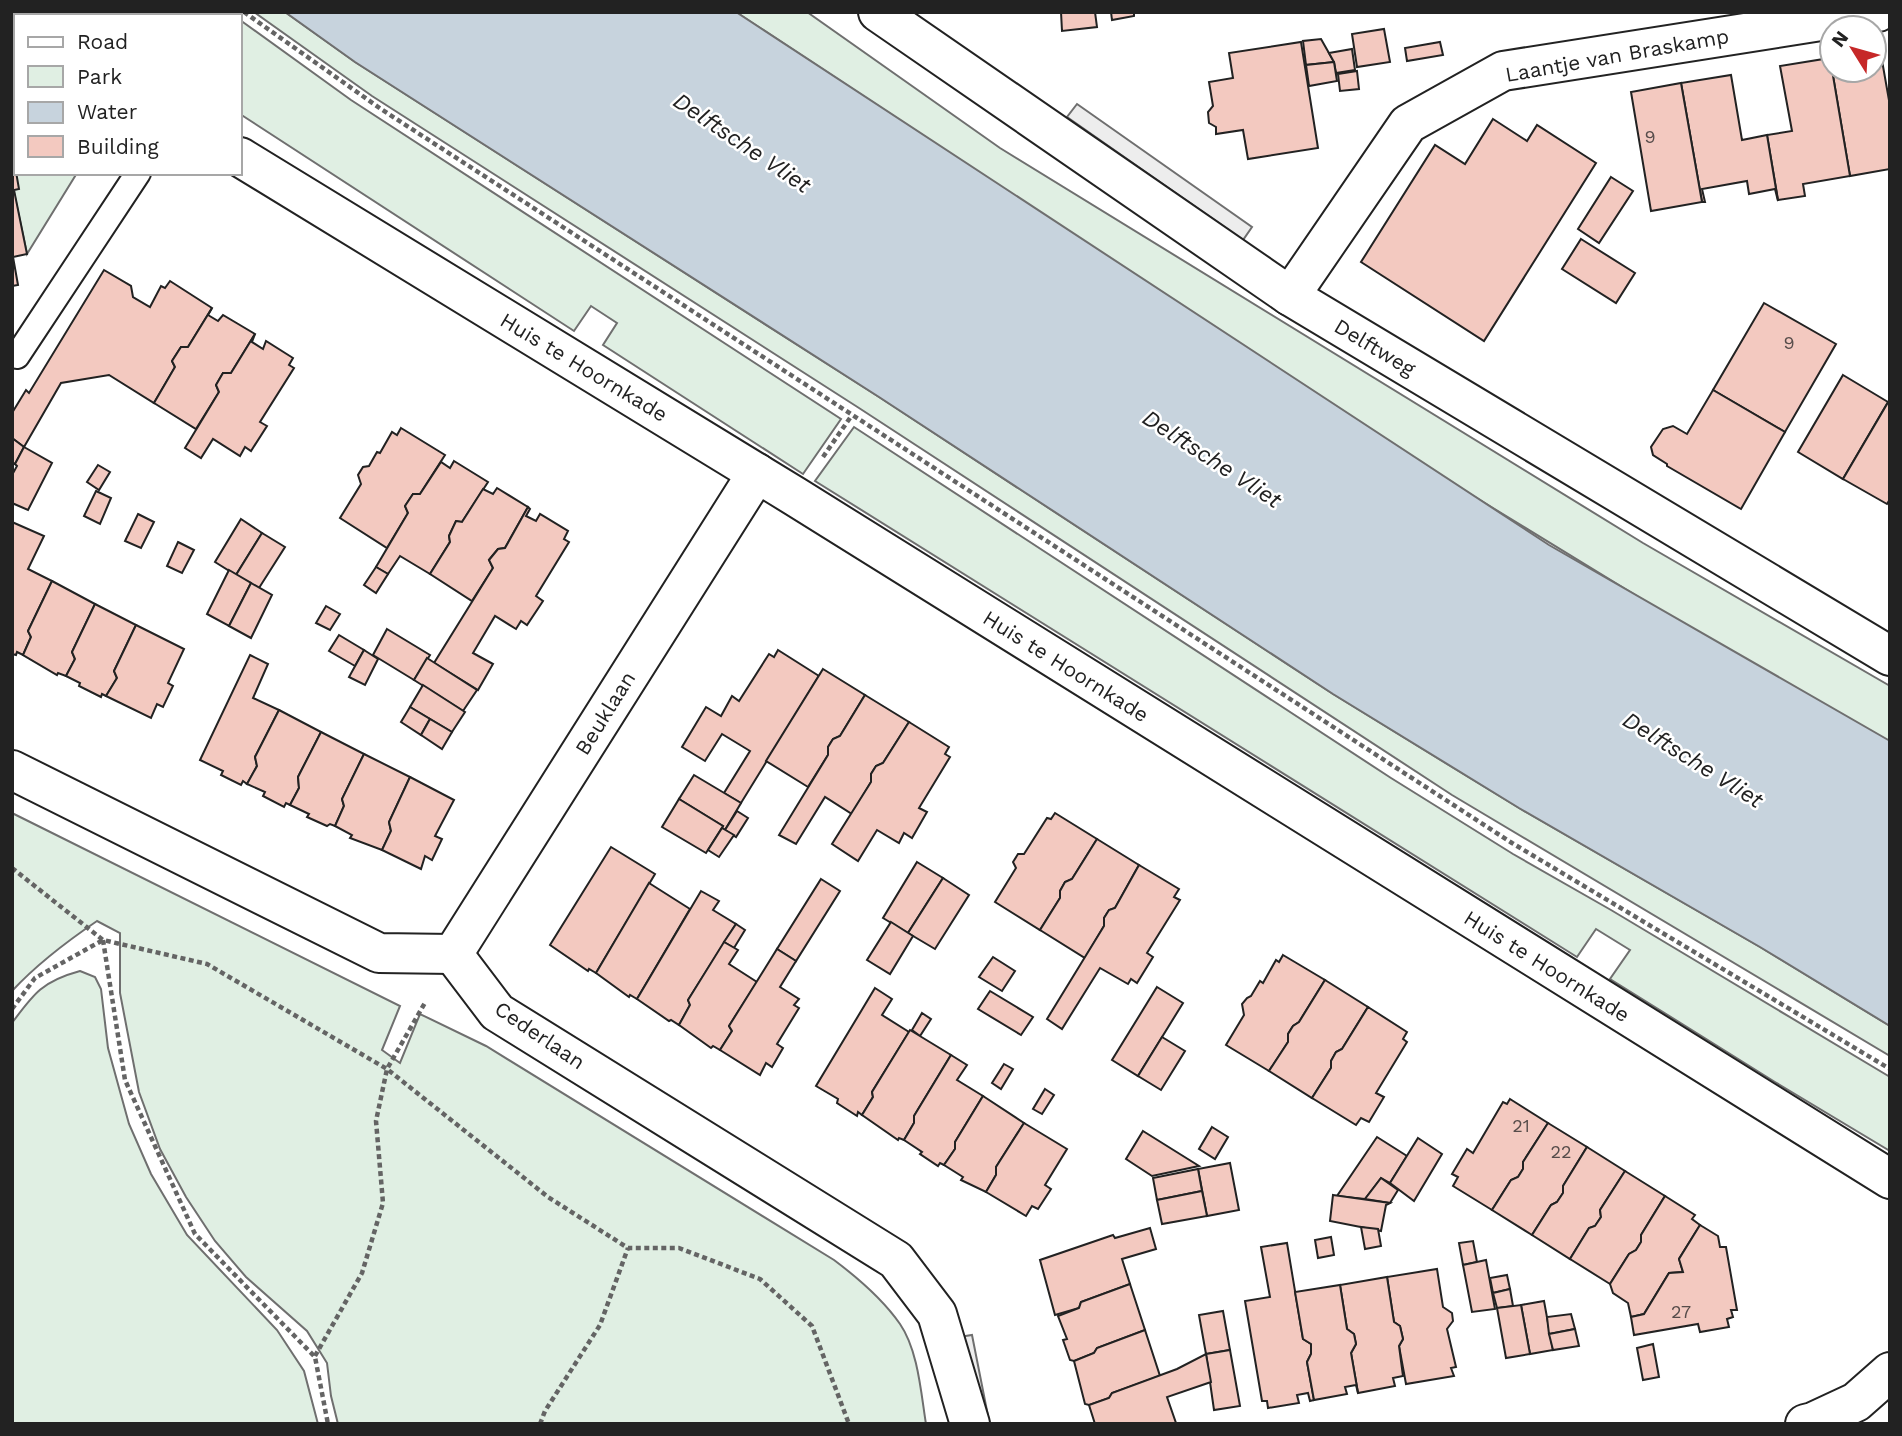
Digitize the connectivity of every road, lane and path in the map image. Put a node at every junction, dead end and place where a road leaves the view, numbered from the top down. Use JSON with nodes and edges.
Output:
{"nodes":[{"id":1,"x":244,"y":12,"type":"edge"},
{"id":2,"x":878,"y":12,"type":"edge"},
{"id":3,"x":1878,"y":12,"type":"edge"},
{"id":4,"x":242,"y":158,"type":"edge"},
{"id":5,"x":137,"y":175,"type":"edge"},
{"id":6,"x":1290,"y":296,"type":"junction"},
{"id":7,"x":17,"y":356,"type":"dead end"},
{"id":8,"x":757,"y":472,"type":"junction"},
{"id":9,"x":1890,"y":656,"type":"edge"},
{"id":10,"x":12,"y":771,"type":"edge"},
{"id":11,"x":12,"y":868,"type":"edge"},
{"id":12,"x":103,"y":940,"type":"junction"},
{"id":13,"x":453,"y":954,"type":"junction"},
{"id":14,"x":12,"y":1009,"type":"edge"},
{"id":15,"x":387,"y":1069,"type":"junction"},
{"id":16,"x":1890,"y":1069,"type":"edge"},
{"id":17,"x":1890,"y":1180,"type":"edge"},
{"id":18,"x":628,"y":1248,"type":"junction"},
{"id":19,"x":315,"y":1357,"type":"junction"},
{"id":20,"x":1890,"y":1372,"type":"edge"},
{"id":21,"x":328,"y":1424,"type":"edge"},
{"id":22,"x":540,"y":1424,"type":"edge"},
{"id":23,"x":849,"y":1424,"type":"edge"},
{"id":24,"x":971,"y":1424,"type":"edge"},
{"id":25,"x":1805,"y":1424,"type":"edge"}],
"edges":[{"from":1,"to":16,"type":"path"},
{"from":2,"to":6,"type":"street","name":"Delftweg"},
{"from":3,"to":6,"type":"street","name":"Laantje van Braskamp"},
{"from":4,"to":8,"type":"street","name":"Huis te Hoornkade"},
{"from":5,"to":7,"type":"lane"},
{"from":6,"to":9,"type":"street","name":"Delftweg"},
{"from":8,"to":13,"type":"street","name":"Beuklaan"},
{"from":8,"to":17,"type":"street","name":"Huis te Hoornkade"},
{"from":10,"to":13,"type":"street"},
{"from":11,"to":12,"type":"path"},
{"from":12,"to":14,"type":"path"},
{"from":12,"to":15,"type":"path"},
{"from":12,"to":19,"type":"path"},
{"from":13,"to":15,"type":"path"},
{"from":13,"to":24,"type":"street","name":"Cederlaan"},
{"from":15,"to":18,"type":"path"},
{"from":15,"to":19,"type":"path"},
{"from":18,"to":22,"type":"path"},
{"from":18,"to":23,"type":"path"},
{"from":19,"to":21,"type":"path"},
{"from":20,"to":25,"type":"street"}]}
